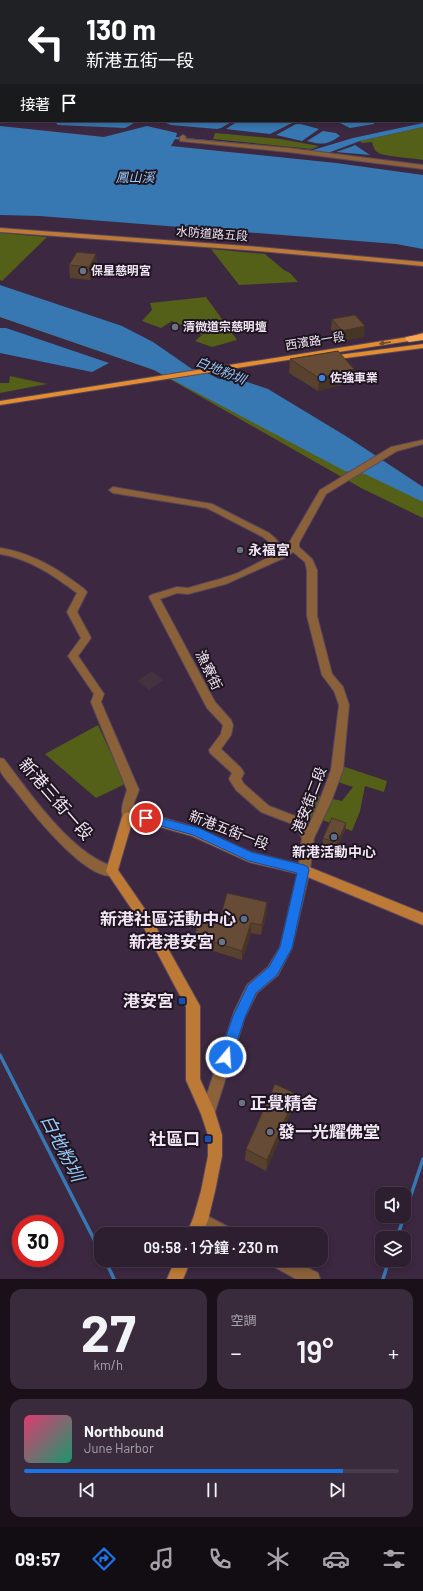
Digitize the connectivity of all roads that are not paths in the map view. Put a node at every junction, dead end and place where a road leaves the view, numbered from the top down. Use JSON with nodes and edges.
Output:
{"nodes":[{"id":1,"x":183,"y":137,"type":"dead end"},
{"id":2,"x":421,"y":167,"type":"edge"},
{"id":3,"x":0,"y":230,"type":"edge"},
{"id":4,"x":423,"y":264,"type":"edge"},
{"id":5,"x":423,"y":336,"type":"edge"},
{"id":6,"x":409,"y":339,"type":"joint"},
{"id":7,"x":422,"y":345,"type":"edge"},
{"id":8,"x":212,"y":372,"type":"junction"},
{"id":9,"x":0,"y":403,"type":"edge"},
{"id":10,"x":0,"y":408,"type":"edge"},
{"id":11,"x":423,"y":442,"type":"edge"},
{"id":12,"x":113,"y":490,"type":"dead end"},
{"id":13,"x":294,"y":548,"type":"junction"},
{"id":14,"x":0,"y":551,"type":"edge"},
{"id":15,"x":283,"y":555,"type":"junction"},
{"id":16,"x":0,"y":762,"type":"edge"},
{"id":17,"x":128,"y":818,"type":"junction"},
{"id":18,"x":308,"y":838,"type":"junction"},
{"id":19,"x":304,"y":870,"type":"junction"},
{"id":20,"x":112,"y":871,"type":"junction"},
{"id":21,"x":423,"y":918,"type":"edge"},
{"id":22,"x":208,"y":1112,"type":"junction"},
{"id":23,"x":200,"y":1220,"type":"junction"},
{"id":24,"x":197,"y":1227,"type":"edge"},
{"id":25,"x":214,"y":1227,"type":"edge"},
{"id":26,"x":180,"y":1267,"type":"edge"},
{"id":27,"x":289,"y":1267,"type":"edge"},
{"id":28,"x":174,"y":1279,"type":"edge"},
{"id":29,"x":312,"y":1279,"type":"edge"}],
"edges":[{"from":1,"to":2,"type":"street"},
{"from":3,"to":4,"type":"street","name":"水防道路五段"},
{"from":5,"to":6,"type":"highway"},
{"from":6,"to":8,"type":"main road","name":"西濱路一段","one_way":true},
{"from":7,"to":8,"type":"main road","name":"西濱路一段"},
{"from":8,"to":9,"type":"main road"},
{"from":8,"to":10,"type":"main road"},
{"from":11,"to":13,"type":"street"},
{"from":12,"to":15,"type":"street"},
{"from":13,"to":15,"type":"street","name":"漁寮街"},
{"from":13,"to":18,"type":"street","name":"港安街二段"},
{"from":14,"to":17,"type":"street"},
{"from":15,"to":18,"type":"street","name":"漁寮街"},
{"from":16,"to":20,"type":"street","name":"新港三街一段"},
{"from":17,"to":19,"type":"street","name":"新港五街一段"},
{"from":17,"to":20,"type":"street"},
{"from":18,"to":19,"type":"street","name":"港安街二段"},
{"from":19,"to":21,"type":"street","name":"新港五街一段"},
{"from":19,"to":22,"type":"street","name":"港安街二段"},
{"from":20,"to":22,"type":"street"},
{"from":22,"to":23,"type":"street"},
{"from":23,"to":24,"type":"street"},
{"from":23,"to":25,"type":"street"},
{"from":26,"to":28,"type":"street"},
{"from":27,"to":29,"type":"street"}]}
